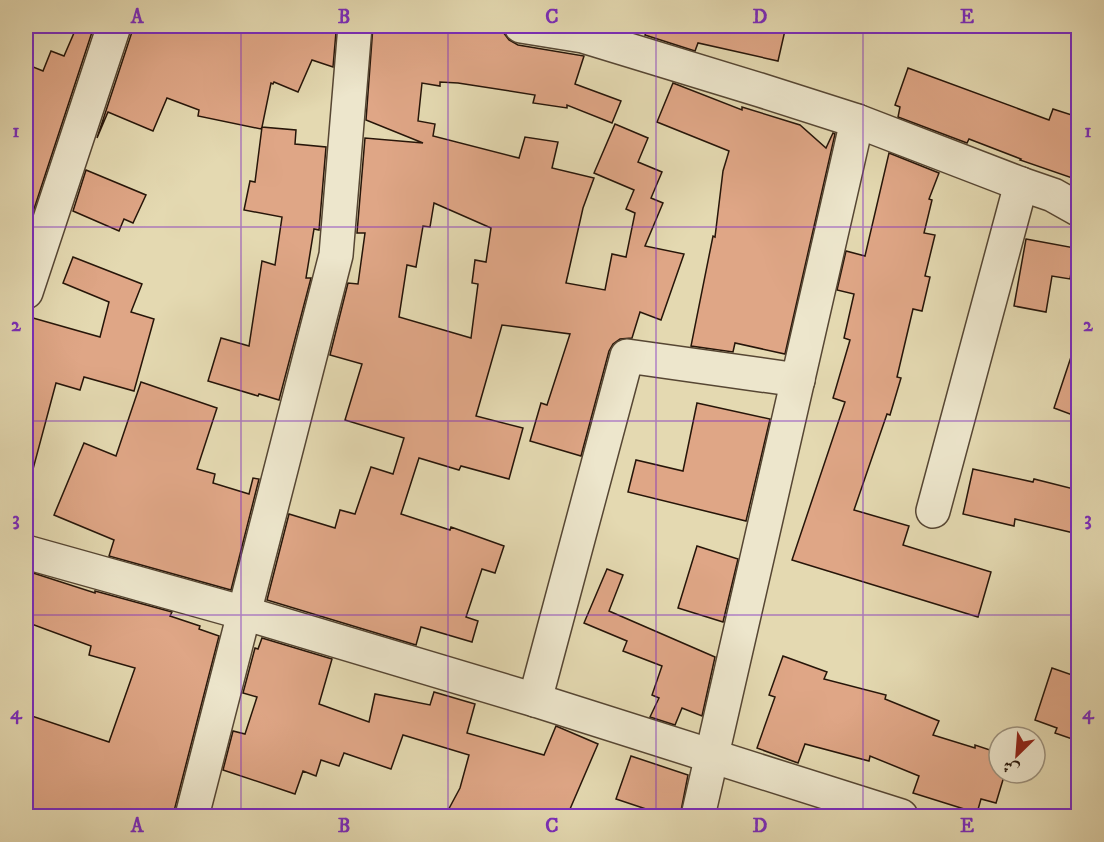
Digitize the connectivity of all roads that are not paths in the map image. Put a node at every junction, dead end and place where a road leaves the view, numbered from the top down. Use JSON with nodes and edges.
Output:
{"nodes":[{"id":1,"x":114,"y":26,"type":"edge"},
{"id":2,"x":355,"y":26,"type":"edge"},
{"id":3,"x":521,"y":26,"type":"edge"},
{"id":4,"x":857,"y":121,"type":"junction"},
{"id":5,"x":1022,"y":184,"type":"junction"},
{"id":6,"x":1078,"y":209,"type":"edge"},
{"id":7,"x":26,"y":292,"type":"edge"},
{"id":8,"x":798,"y":380,"type":"junction"},
{"id":9,"x":933,"y":511,"type":"dead end"},
{"id":10,"x":26,"y":552,"type":"edge"},
{"id":11,"x":244,"y":614,"type":"junction"},
{"id":12,"x":535,"y":700,"type":"junction"},
{"id":13,"x":712,"y":757,"type":"junction"},
{"id":14,"x":192,"y":816,"type":"edge"},
{"id":15,"x":698,"y":816,"type":"edge"},
{"id":16,"x":901,"y":816,"type":"edge"}],
"edges":[{"from":1,"to":7,"type":"street"},
{"from":2,"to":11,"type":"street"},
{"from":3,"to":4,"type":"street"},
{"from":4,"to":5,"type":"street"},
{"from":4,"to":8,"type":"street"},
{"from":5,"to":6,"type":"street"},
{"from":5,"to":9,"type":"street"},
{"from":8,"to":12,"type":"street"},
{"from":8,"to":13,"type":"street"},
{"from":10,"to":11,"type":"street"},
{"from":11,"to":12,"type":"street"},
{"from":11,"to":14,"type":"street"},
{"from":12,"to":13,"type":"street"},
{"from":13,"to":15,"type":"street"},
{"from":13,"to":16,"type":"street"}]}
